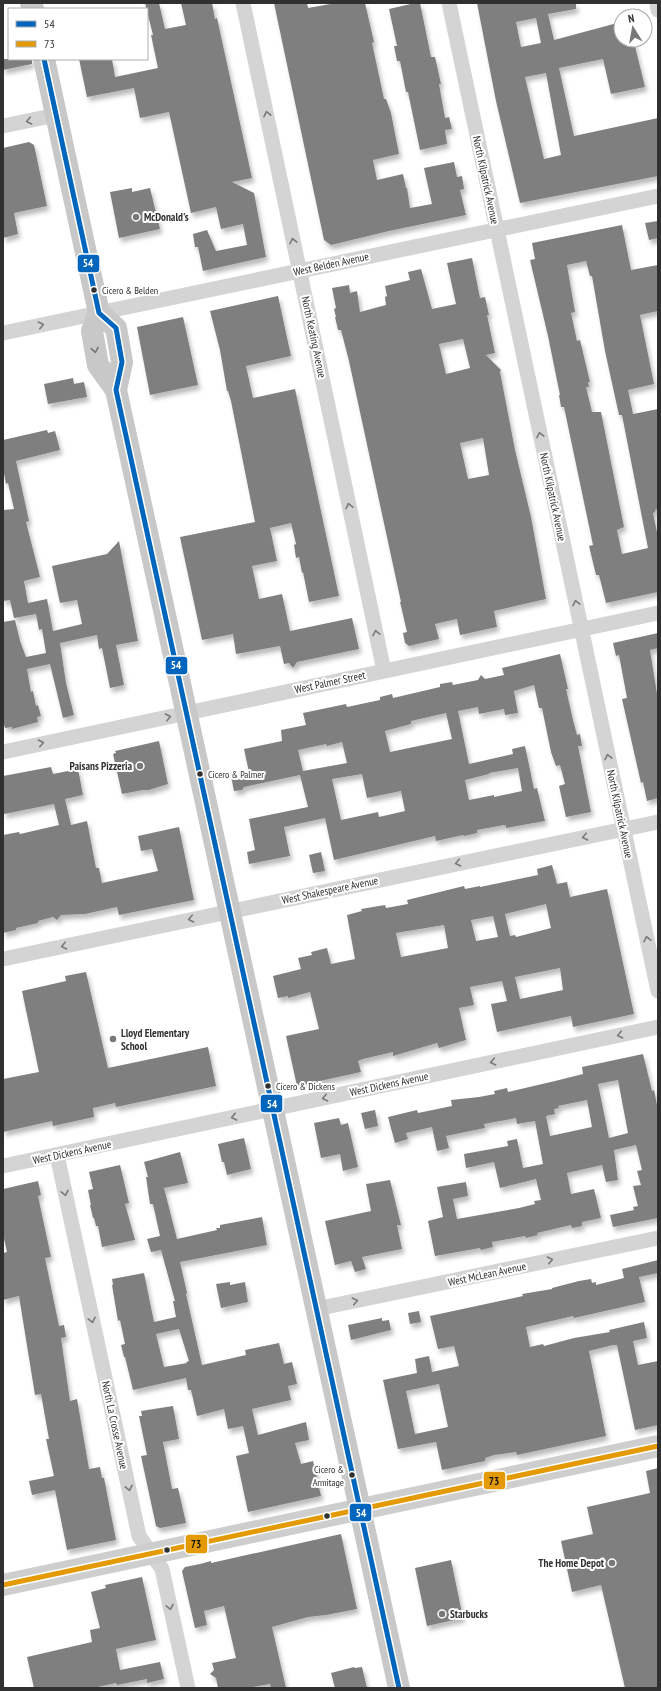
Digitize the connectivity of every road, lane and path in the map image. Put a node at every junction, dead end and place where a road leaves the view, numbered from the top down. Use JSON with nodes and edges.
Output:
{"nodes":[{"id":1,"x":243,"y":3,"type":"edge"},
{"id":2,"x":449,"y":3,"type":"edge"},
{"id":3,"x":657,"y":3,"type":"edge"},
{"id":4,"x":658,"y":10,"type":"edge"},
{"id":5,"x":44,"y":60,"type":"edge"},
{"id":6,"x":56,"y":115,"type":"junction"},
{"id":7,"x":3,"y":126,"type":"edge"},
{"id":8,"x":658,"y":196,"type":"edge"},
{"id":9,"x":497,"y":229,"type":"junction"},
{"id":10,"x":300,"y":271,"type":"junction"},
{"id":11,"x":99,"y":313,"type":"junction"},
{"id":12,"x":3,"y":333,"type":"edge"},
{"id":13,"x":658,"y":613,"type":"edge"},
{"id":14,"x":581,"y":629,"type":"junction"},
{"id":15,"x":384,"y":671,"type":"junction"},
{"id":16,"x":186,"y":713,"type":"junction"},
{"id":17,"x":3,"y":752,"type":"edge"},
{"id":18,"x":658,"y":822,"type":"edge"},
{"id":19,"x":623,"y":829,"type":"junction"},
{"id":20,"x":229,"y":911,"type":"junction"},
{"id":21,"x":3,"y":959,"type":"edge"},
{"id":22,"x":658,"y":991,"type":"edge"},
{"id":23,"x":658,"y":1027,"type":"edge"},
{"id":24,"x":273,"y":1109,"type":"junction"},
{"id":25,"x":57,"y":1155,"type":"junction"},
{"id":26,"x":3,"y":1166,"type":"edge"},
{"id":27,"x":658,"y":1238,"type":"edge"},
{"id":28,"x":316,"y":1309,"type":"junction"},
{"id":29,"x":658,"y":1446,"type":"edge"},
{"id":30,"x":360,"y":1510,"type":"junction"},
{"id":31,"x":152,"y":1554,"type":"junction"},
{"id":32,"x":3,"y":1585,"type":"edge"},
{"id":33,"x":188,"y":1688,"type":"edge"},
{"id":34,"x":399,"y":1688,"type":"edge"}],
"edges":[{"from":10,"to":1,"type":"street","name":"North Keating Avenue","one_way":true},
{"from":2,"to":9,"type":"street","name":"North Kilpatrick Avenue"},
{"from":3,"to":4,"type":"street"},
{"from":5,"to":6,"type":"main road"},
{"from":6,"to":7,"type":"street","one_way":true},
{"from":6,"to":11,"type":"main road"},
{"from":8,"to":9,"type":"street","name":"West Belden Avenue"},
{"from":9,"to":10,"type":"street","name":"West Belden Avenue"},
{"from":14,"to":9,"type":"street","name":"North Kilpatrick Avenue","one_way":true},
{"from":10,"to":11,"type":"street","name":"West Belden Avenue"},
{"from":15,"to":10,"type":"street","name":"North Keating Avenue","one_way":true},
{"from":12,"to":11,"type":"street","name":"West Belden Avenue","one_way":true},
{"from":11,"to":16,"type":"main road"},
{"from":13,"to":14,"type":"street","name":"West Palmer Street"},
{"from":14,"to":15,"type":"street","name":"West Palmer Street"},
{"from":19,"to":14,"type":"street","name":"North Kilpatrick Avenue","one_way":true},
{"from":15,"to":16,"type":"street","name":"West Palmer Street"},
{"from":17,"to":16,"type":"street","name":"West Palmer Street","one_way":true},
{"from":16,"to":20,"type":"main road"},
{"from":18,"to":19,"type":"street","name":"West Shakespeare Avenue"},
{"from":19,"to":20,"type":"street","name":"West Shakespeare Avenue","one_way":true},
{"from":22,"to":19,"type":"street","name":"North Kilpatrick Avenue","one_way":true},
{"from":20,"to":21,"type":"street","name":"West Shakespeare Avenue","one_way":true},
{"from":20,"to":24,"type":"main road"},
{"from":23,"to":24,"type":"street","name":"West Dickens Avenue","one_way":true},
{"from":24,"to":25,"type":"street","name":"West Dickens Avenue","one_way":true},
{"from":24,"to":28,"type":"main road"},
{"from":25,"to":26,"type":"street","name":"West Dickens Avenue"},
{"from":25,"to":31,"type":"street","name":"North La Crosse Avenue","one_way":true},
{"from":28,"to":27,"type":"street","name":"West McLean Avenue","one_way":true},
{"from":28,"to":30,"type":"main road"},
{"from":29,"to":30,"type":"main road"},
{"from":30,"to":31,"type":"main road"},
{"from":30,"to":34,"type":"main road"},
{"from":31,"to":32,"type":"main road"},
{"from":31,"to":33,"type":"street","name":"North La Crosse Avenue","one_way":true}]}
